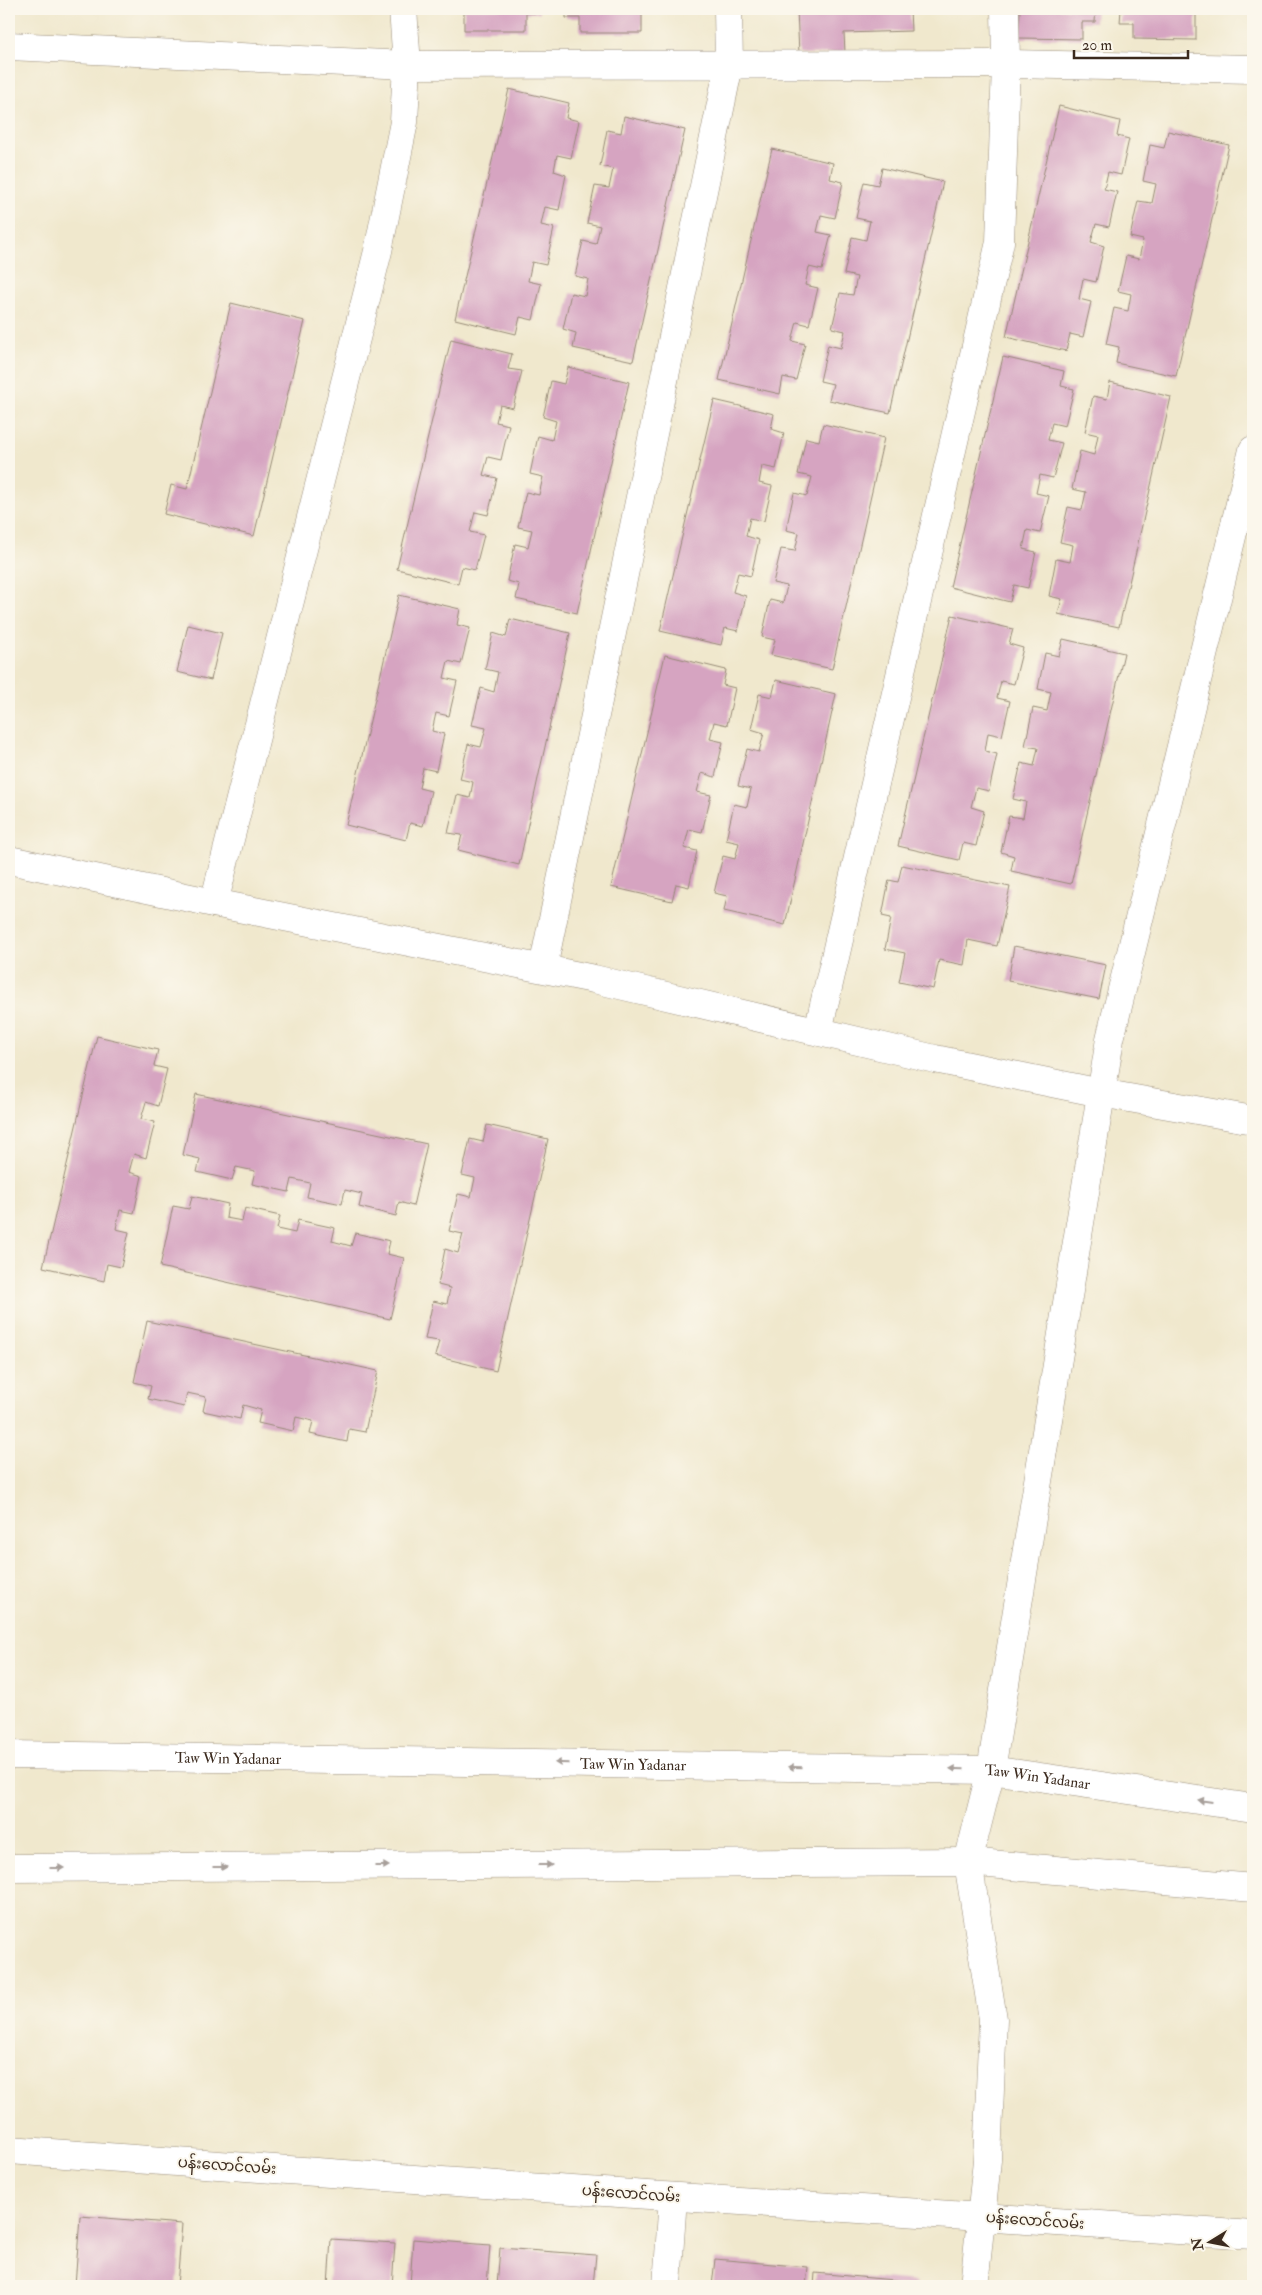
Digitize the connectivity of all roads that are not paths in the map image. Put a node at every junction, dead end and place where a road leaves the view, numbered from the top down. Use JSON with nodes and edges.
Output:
{"nodes":[{"id":1,"x":403,"y":9,"type":"edge"},
{"id":2,"x":728,"y":9,"type":"edge"},
{"id":3,"x":1005,"y":9,"type":"edge"},
{"id":4,"x":9,"y":46,"type":"edge"},
{"id":5,"x":1006,"y":64,"type":"junction"},
{"id":6,"x":407,"y":65,"type":"junction"},
{"id":7,"x":729,"y":65,"type":"junction"},
{"id":8,"x":1253,"y":69,"type":"edge"},
{"id":9,"x":1253,"y":450,"type":"edge"},
{"id":10,"x":9,"y":860,"type":"edge"},
{"id":11,"x":214,"y":902,"type":"junction"},
{"id":12,"x":544,"y":968,"type":"junction"},
{"id":13,"x":818,"y":1031,"type":"junction"},
{"id":14,"x":1101,"y":1093,"type":"junction"},
{"id":15,"x":1253,"y":1120,"type":"edge"},
{"id":16,"x":9,"y":1755,"type":"edge"},
{"id":17,"x":991,"y":1770,"type":"junction"},
{"id":18,"x":1253,"y":1808,"type":"edge"},
{"id":19,"x":968,"y":1862,"type":"junction"},
{"id":20,"x":9,"y":1868,"type":"edge"},
{"id":21,"x":1253,"y":1888,"type":"edge"},
{"id":22,"x":9,"y":2150,"type":"edge"},
{"id":23,"x":673,"y":2197,"type":"junction"},
{"id":24,"x":980,"y":2217,"type":"junction"},
{"id":25,"x":1253,"y":2235,"type":"edge"},
{"id":26,"x":667,"y":2286,"type":"edge"},
{"id":27,"x":974,"y":2286,"type":"edge"}],
"edges":[{"from":1,"to":6,"type":"street"},
{"from":2,"to":7,"type":"street"},
{"from":3,"to":5,"type":"street"},
{"from":4,"to":6,"type":"street"},
{"from":5,"to":7,"type":"street"},
{"from":5,"to":8,"type":"street"},
{"from":5,"to":13,"type":"street"},
{"from":6,"to":7,"type":"street"},
{"from":6,"to":11,"type":"street"},
{"from":7,"to":12,"type":"street"},
{"from":9,"to":14,"type":"street"},
{"from":10,"to":11,"type":"street"},
{"from":11,"to":12,"type":"street"},
{"from":12,"to":13,"type":"street"},
{"from":13,"to":14,"type":"street"},
{"from":14,"to":15,"type":"street"},
{"from":14,"to":17,"type":"street"},
{"from":17,"to":16,"type":"street","name":"Taw Win Yadanar","one_way":true},
{"from":18,"to":17,"type":"street","name":"Taw Win Yadanar","one_way":true},
{"from":17,"to":19,"type":"street"},
{"from":20,"to":19,"type":"street","one_way":true},
{"from":19,"to":21,"type":"street"},
{"from":19,"to":24,"type":"street"},
{"from":22,"to":23,"type":"street","name":"ပန်းလောင်လမ်း"},
{"from":23,"to":24,"type":"street","name":"ပန်းလောင်လမ်း"},
{"from":23,"to":26,"type":"street"},
{"from":24,"to":25,"type":"street","name":"ပန်းလောင်လမ်း"},
{"from":24,"to":27,"type":"street"}]}
